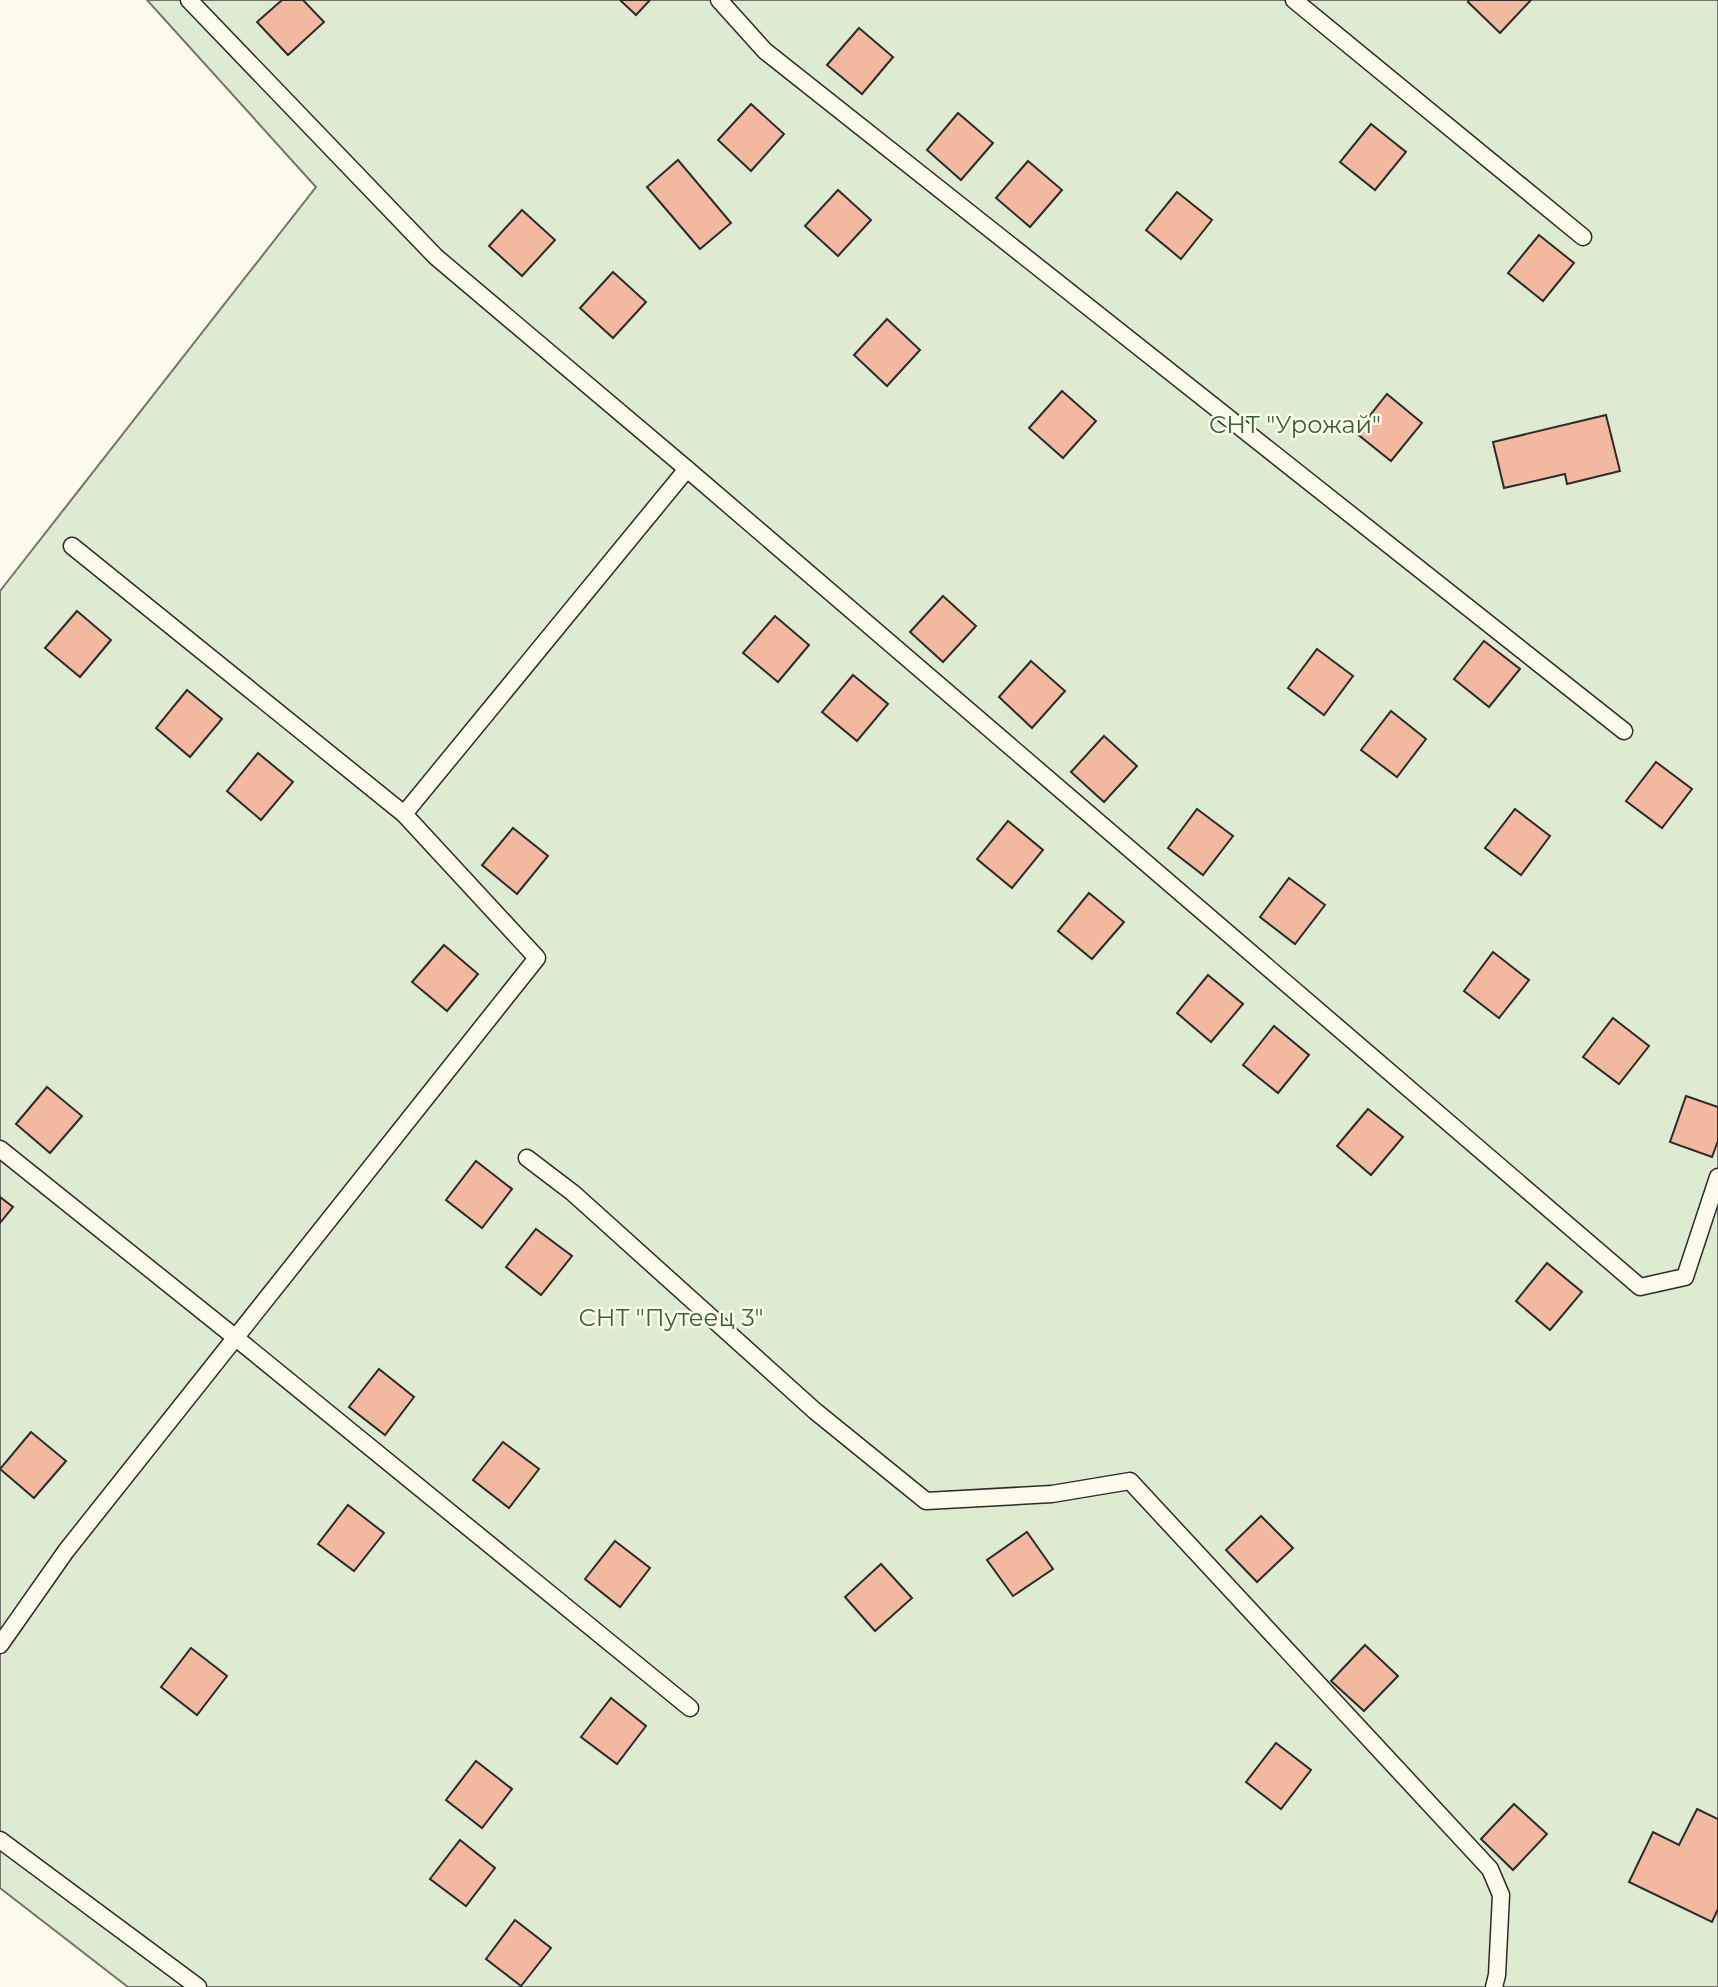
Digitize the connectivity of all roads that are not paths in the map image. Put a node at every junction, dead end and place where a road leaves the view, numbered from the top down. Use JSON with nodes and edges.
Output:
{"nodes":[{"id":1,"x":189,"y":0,"type":"edge"},
{"id":2,"x":719,"y":0,"type":"edge"},
{"id":3,"x":1294,"y":0,"type":"edge"},
{"id":4,"x":1583,"y":237,"type":"dead end"},
{"id":5,"x":687,"y":469,"type":"junction"},
{"id":6,"x":72,"y":546,"type":"dead end"},
{"id":7,"x":1624,"y":731,"type":"dead end"},
{"id":8,"x":404,"y":814,"type":"junction"},
{"id":9,"x":0,"y":1149,"type":"edge"},
{"id":10,"x":527,"y":1158,"type":"dead end"},
{"id":11,"x":1718,"y":1177,"type":"edge"},
{"id":12,"x":236,"y":1338,"type":"junction"},
{"id":13,"x":0,"y":1645,"type":"edge"},
{"id":14,"x":690,"y":1708,"type":"dead end"},
{"id":15,"x":0,"y":1840,"type":"edge"},
{"id":16,"x":198,"y":1987,"type":"edge"},
{"id":17,"x":1494,"y":1987,"type":"edge"}],
"edges":[{"from":1,"to":5,"type":"lane"},
{"from":2,"to":7,"type":"lane"},
{"from":3,"to":4,"type":"lane"},
{"from":5,"to":8,"type":"lane"},
{"from":5,"to":11,"type":"lane"},
{"from":6,"to":8,"type":"lane"},
{"from":8,"to":12,"type":"lane"},
{"from":9,"to":12,"type":"lane"},
{"from":10,"to":17,"type":"lane"},
{"from":12,"to":13,"type":"lane"},
{"from":12,"to":14,"type":"lane"},
{"from":15,"to":16,"type":"lane"}]}
